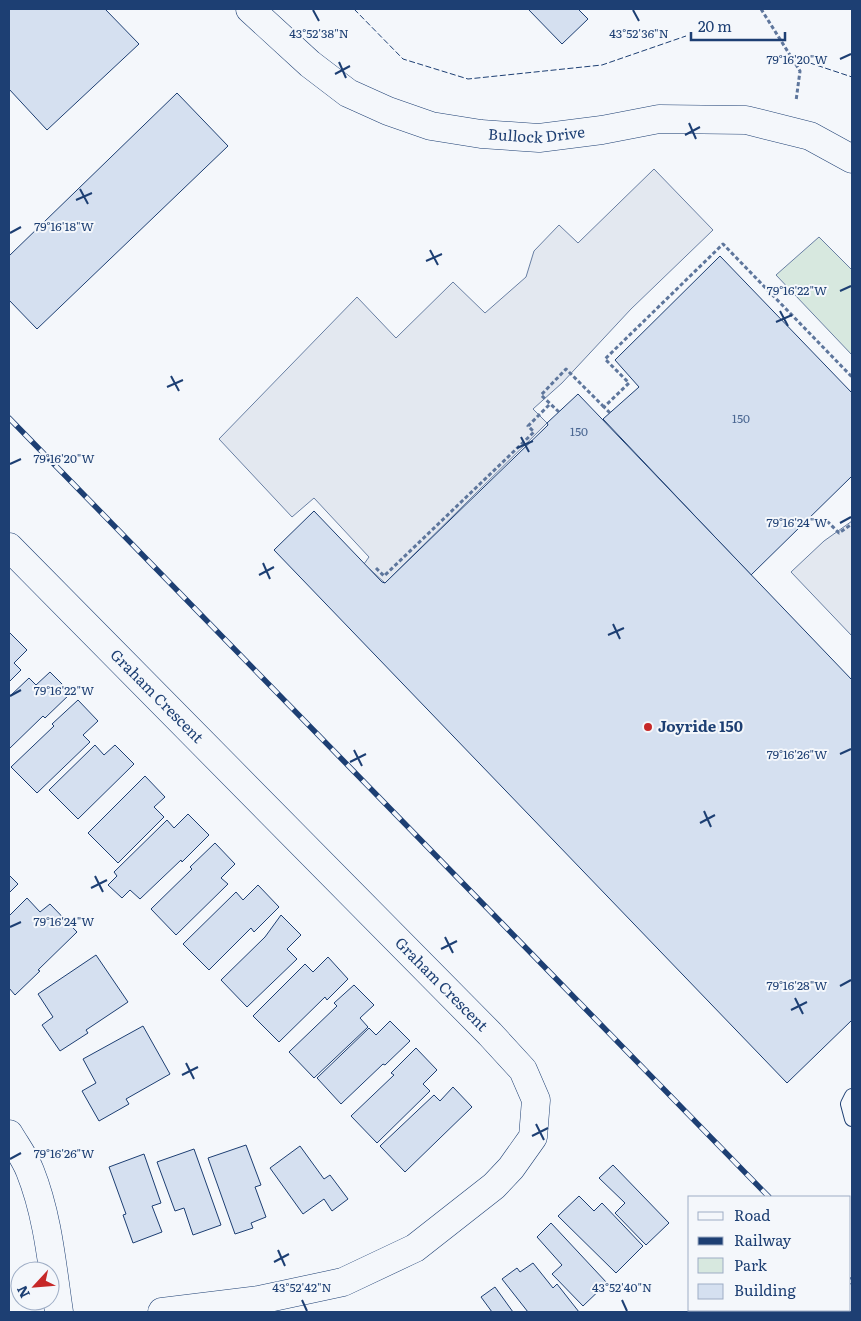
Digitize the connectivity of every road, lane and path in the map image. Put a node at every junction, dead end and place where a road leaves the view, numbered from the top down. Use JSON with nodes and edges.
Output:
{"nodes":[{"id":1,"x":250,"y":9,"type":"edge"},
{"id":2,"x":761,"y":9,"type":"edge"},
{"id":3,"x":792,"y":132,"type":"junction"},
{"id":4,"x":852,"y":159,"type":"edge"},
{"id":5,"x":852,"y":377,"type":"edge"},
{"id":6,"x":550,"y":404,"type":"junction"},
{"id":7,"x":604,"y":407,"type":"junction"},
{"id":8,"x":558,"y":412,"type":"dead end"},
{"id":9,"x":610,"y":413,"type":"dead end"},
{"id":10,"x":828,"y":521,"type":"dead end"},
{"id":11,"x":852,"y":524,"type":"edge"},
{"id":12,"x":9,"y":547,"type":"edge"},
{"id":13,"x":376,"y":568,"type":"dead end"},
{"id":14,"x":852,"y":1096,"type":"edge"},
{"id":15,"x":852,"y":1119,"type":"edge"},
{"id":16,"x":9,"y":1134,"type":"edge"},
{"id":17,"x":58,"y":1312,"type":"edge"},
{"id":18,"x":162,"y":1312,"type":"edge"}],
"edges":[{"from":1,"to":3,"type":"street","name":"Bullock Drive"},
{"from":2,"to":3,"type":"path"},
{"from":3,"to":4,"type":"street","name":"Bullock Drive"},
{"from":5,"to":7,"type":"path"},
{"from":6,"to":7,"type":"path"},
{"from":6,"to":8,"type":"path"},
{"from":6,"to":13,"type":"path"},
{"from":7,"to":9,"type":"path"},
{"from":10,"to":11,"type":"path"},
{"from":12,"to":18,"type":"street","name":"Graham Crescent"},
{"from":14,"to":15,"type":"lane"},
{"from":16,"to":17,"type":"street"}]}
